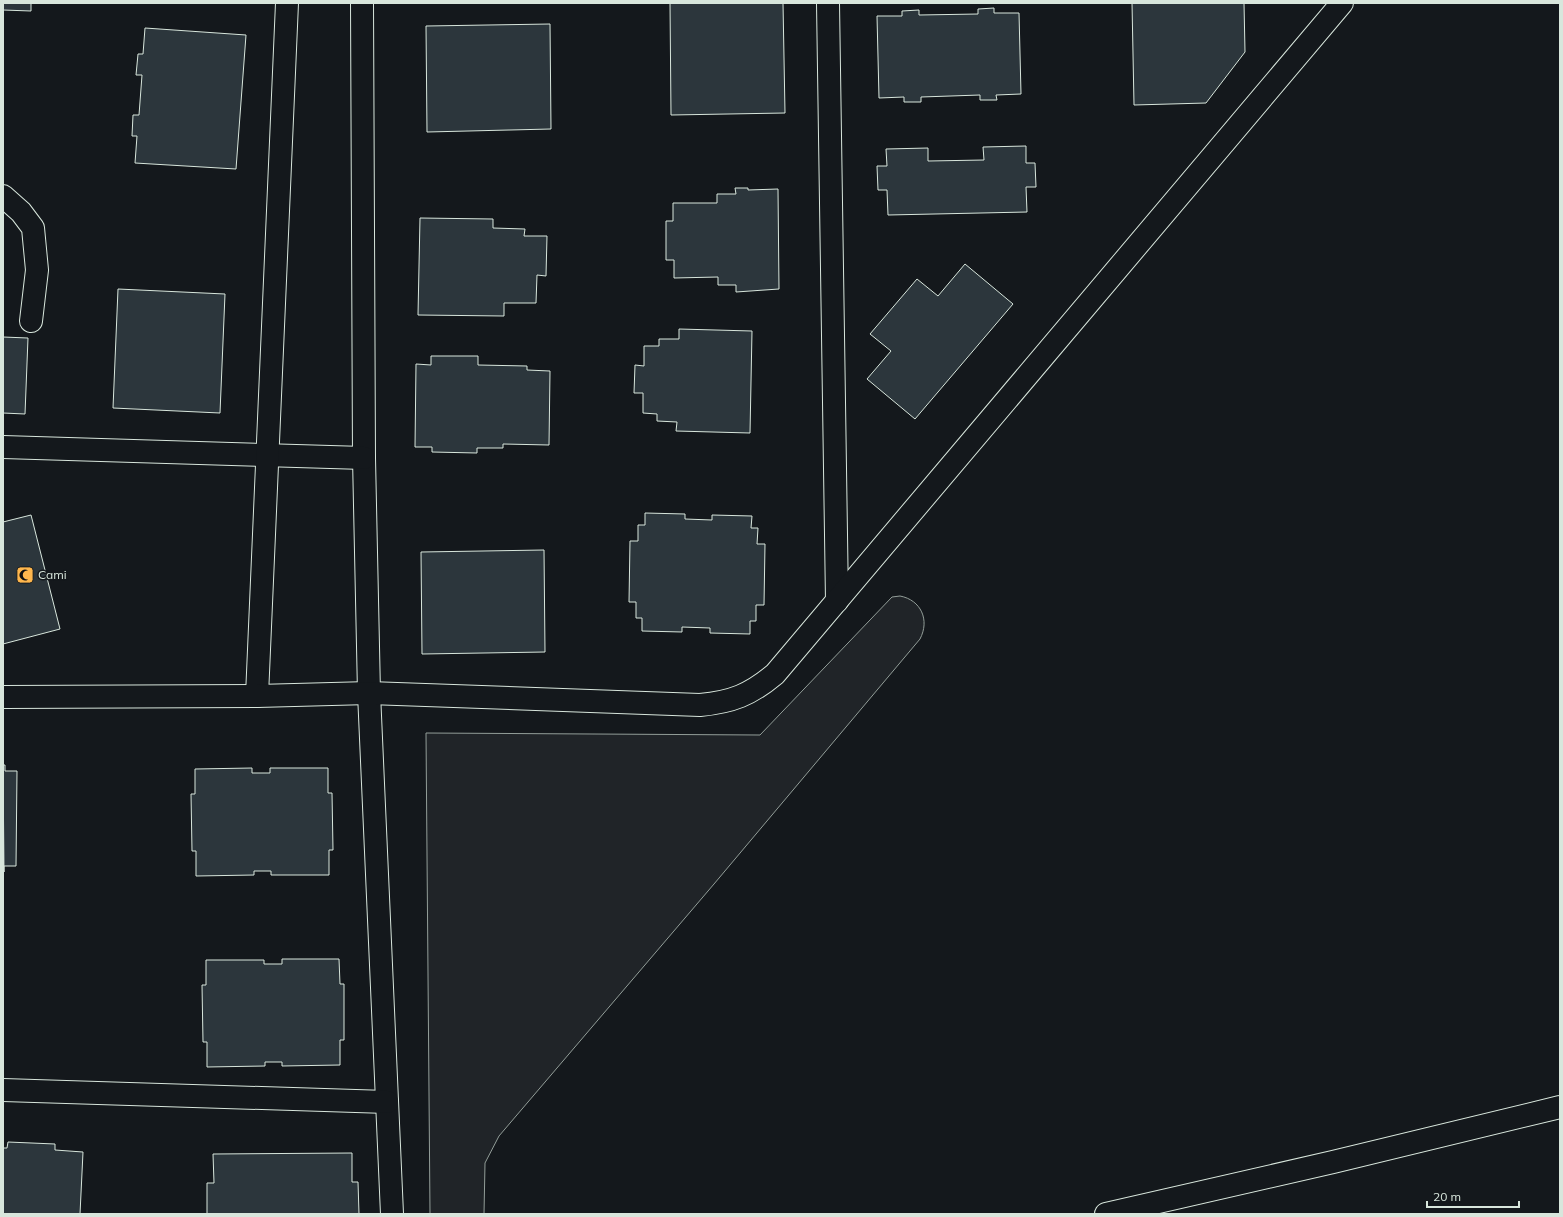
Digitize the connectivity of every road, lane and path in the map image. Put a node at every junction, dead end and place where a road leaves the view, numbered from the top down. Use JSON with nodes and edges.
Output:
{"nodes":[{"id":1,"x":287,"y":3,"type":"edge"},
{"id":2,"x":362,"y":3,"type":"edge"},
{"id":3,"x":828,"y":3,"type":"edge"},
{"id":4,"x":1321,"y":3,"type":"edge"},
{"id":5,"x":1342,"y":3,"type":"edge"},
{"id":6,"x":1321,"y":29,"type":"junction"},
{"id":7,"x":3,"y":196,"type":"edge"},
{"id":8,"x":31,"y":321,"type":"dead end"},
{"id":9,"x":3,"y":447,"type":"edge"},
{"id":10,"x":268,"y":455,"type":"junction"},
{"id":11,"x":364,"y":458,"type":"junction"},
{"id":12,"x":836,"y":601,"type":"junction"},
{"id":13,"x":369,"y":693,"type":"junction"},
{"id":14,"x":257,"y":696,"type":"junction"},
{"id":15,"x":3,"y":697,"type":"edge"},
{"id":16,"x":3,"y":1090,"type":"edge"},
{"id":17,"x":387,"y":1102,"type":"junction"},
{"id":18,"x":1560,"y":1107,"type":"edge"},
{"id":19,"x":392,"y":1214,"type":"edge"},
{"id":20,"x":1106,"y":1214,"type":"edge"}],
"edges":[{"from":1,"to":10,"type":"street"},
{"from":2,"to":11,"type":"street"},
{"from":3,"to":12,"type":"street"},
{"from":4,"to":6,"type":"street"},
{"from":5,"to":6,"type":"street"},
{"from":6,"to":12,"type":"street"},
{"from":7,"to":8,"type":"street"},
{"from":9,"to":10,"type":"street"},
{"from":10,"to":11,"type":"street"},
{"from":10,"to":14,"type":"street"},
{"from":11,"to":13,"type":"street"},
{"from":12,"to":13,"type":"street"},
{"from":13,"to":14,"type":"street"},
{"from":13,"to":17,"type":"street"},
{"from":14,"to":15,"type":"street"},
{"from":16,"to":17,"type":"street"},
{"from":17,"to":19,"type":"street"},
{"from":18,"to":20,"type":"street"}]}
